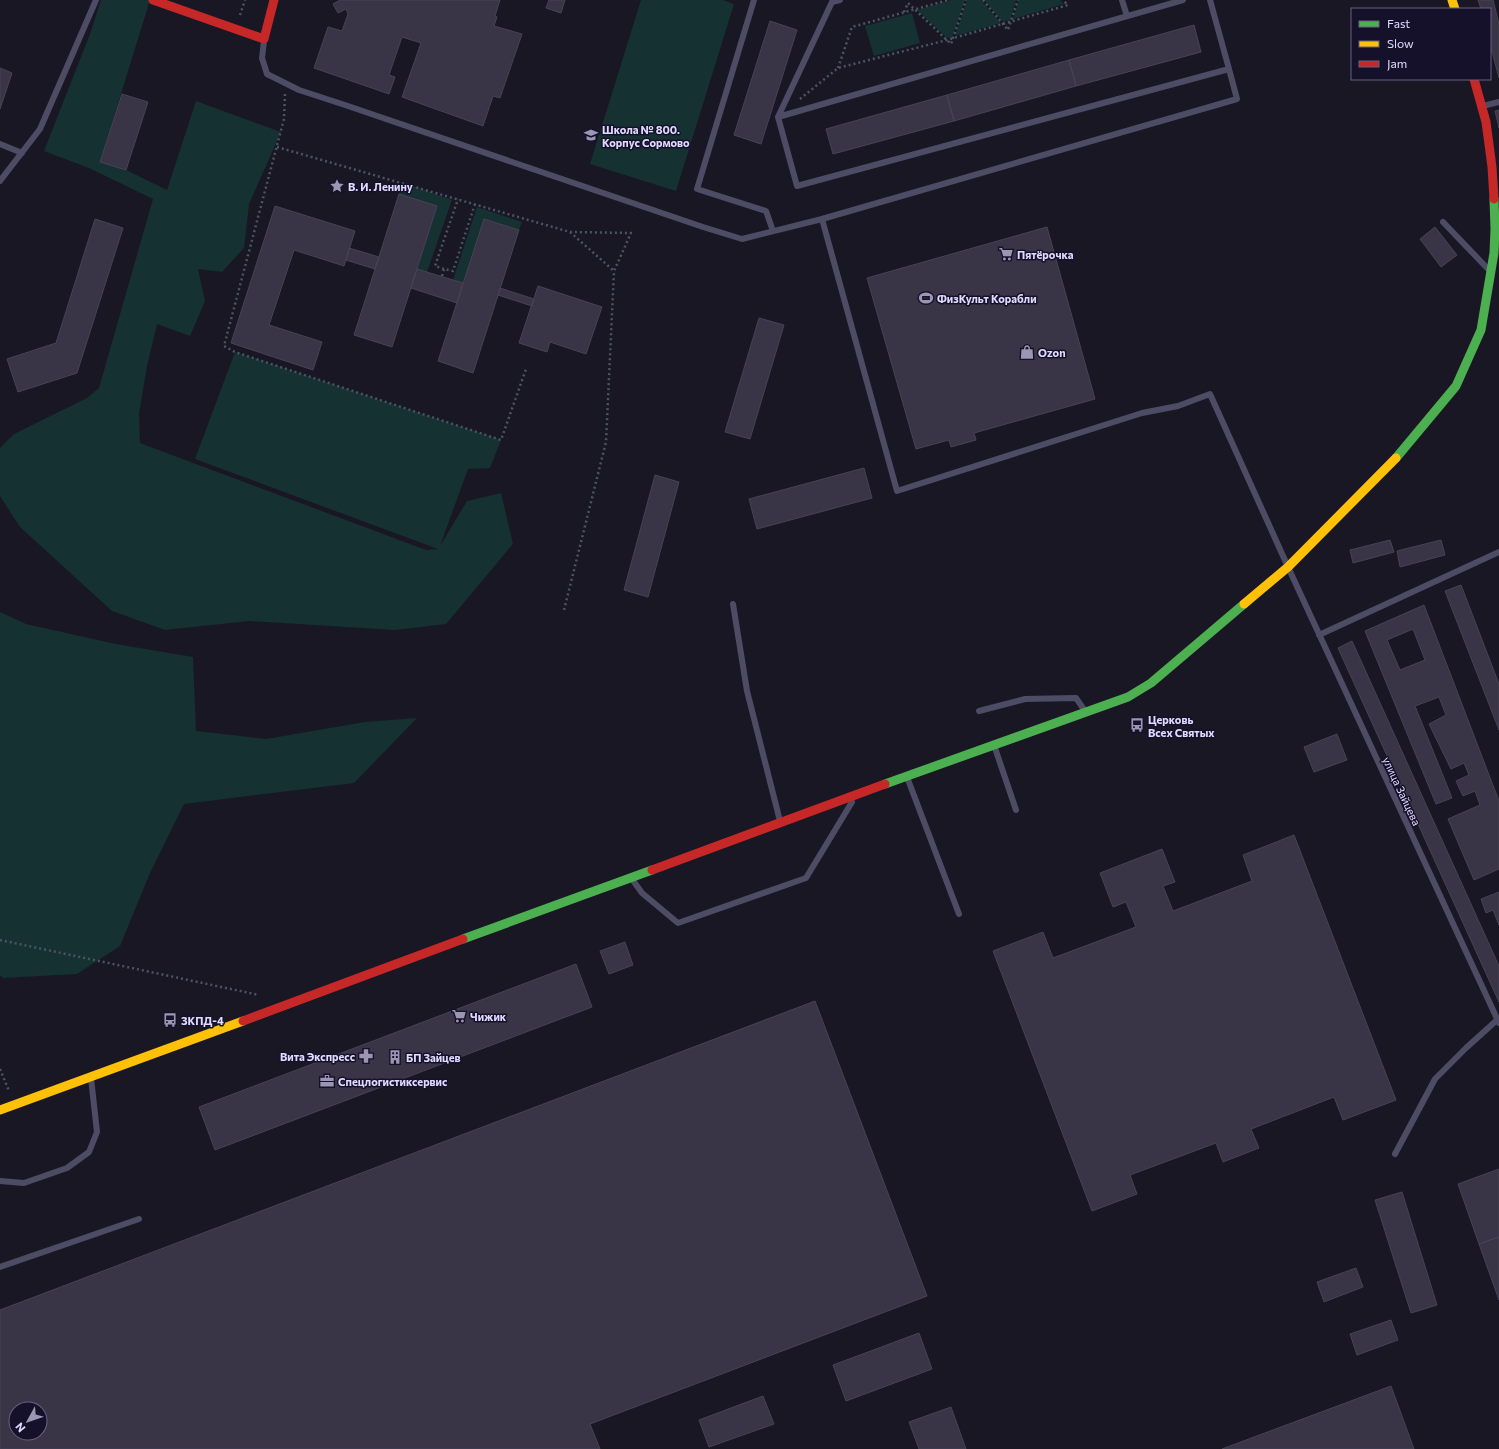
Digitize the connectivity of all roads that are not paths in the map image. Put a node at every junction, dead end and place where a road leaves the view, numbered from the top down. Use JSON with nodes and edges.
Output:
{"nodes":[{"id":1,"x":96,"y":0,"type":"edge"},
{"id":2,"x":152,"y":0,"type":"edge"},
{"id":3,"x":274,"y":0,"type":"edge"},
{"id":4,"x":754,"y":0,"type":"edge"},
{"id":5,"x":840,"y":0,"type":"edge"},
{"id":6,"x":1122,"y":0,"type":"edge"},
{"id":7,"x":1183,"y":0,"type":"edge"},
{"id":8,"x":1210,"y":0,"type":"edge"},
{"id":9,"x":1127,"y":16,"type":"junction"},
{"id":10,"x":264,"y":39,"type":"junction"},
{"id":11,"x":1228,"y":69,"type":"junction"},
{"id":12,"x":1474,"y":80,"type":"edge"},
{"id":13,"x":1499,"y":102,"type":"edge"},
{"id":14,"x":1481,"y":106,"type":"junction"},
{"id":15,"x":778,"y":117,"type":"junction"},
{"id":16,"x":0,"y":144,"type":"edge"},
{"id":17,"x":22,"y":153,"type":"junction"},
{"id":18,"x":0,"y":181,"type":"edge"},
{"id":19,"x":822,"y":219,"type":"junction"},
{"id":20,"x":1443,"y":222,"type":"dead end"},
{"id":21,"x":773,"y":231,"type":"junction"},
{"id":22,"x":1492,"y":272,"type":"junction"},
{"id":23,"x":1499,"y":552,"type":"edge"},
{"id":24,"x":1288,"y":567,"type":"junction"},
{"id":25,"x":733,"y":604,"type":"dead end"},
{"id":26,"x":1319,"y":635,"type":"junction"},
{"id":27,"x":979,"y":711,"type":"dead end"},
{"id":28,"x":1086,"y":712,"type":"junction"},
{"id":29,"x":994,"y":744,"type":"junction"},
{"id":30,"x":907,"y":776,"type":"junction"},
{"id":31,"x":856,"y":795,"type":"junction"},
{"id":32,"x":1016,"y":810,"type":"dead end"},
{"id":33,"x":781,"y":823,"type":"junction"},
{"id":34,"x":632,"y":879,"type":"junction"},
{"id":35,"x":959,"y":914,"type":"dead end"},
{"id":36,"x":1498,"y":1022,"type":"edge"},
{"id":37,"x":91,"y":1077,"type":"junction"},
{"id":38,"x":0,"y":1110,"type":"edge"},
{"id":39,"x":1395,"y":1154,"type":"dead end"},
{"id":40,"x":0,"y":1181,"type":"edge"},
{"id":41,"x":139,"y":1219,"type":"dead end"},
{"id":42,"x":0,"y":1267,"type":"edge"}],
"edges":[{"from":1,"to":17,"type":"lane"},
{"from":2,"to":10,"type":"street"},
{"from":3,"to":10,"type":"street"},
{"from":4,"to":21,"type":"lane"},
{"from":5,"to":15,"type":"lane"},
{"from":6,"to":9,"type":"lane"},
{"from":7,"to":9,"type":"lane"},
{"from":8,"to":11,"type":"lane"},
{"from":9,"to":15,"type":"lane"},
{"from":10,"to":21,"type":"lane"},
{"from":11,"to":15,"type":"lane"},
{"from":11,"to":19,"type":"lane"},
{"from":12,"to":14,"type":"street"},
{"from":13,"to":14,"type":"lane"},
{"from":14,"to":22,"type":"street"},
{"from":16,"to":17,"type":"lane"},
{"from":17,"to":18,"type":"lane"},
{"from":19,"to":21,"type":"lane"},
{"from":19,"to":24,"type":"lane","name":"улица Зайцева"},
{"from":20,"to":22,"type":"lane"},
{"from":22,"to":24,"type":"street"},
{"from":23,"to":26,"type":"lane"},
{"from":24,"to":26,"type":"lane","name":"улица Зайцева"},
{"from":24,"to":28,"type":"street"},
{"from":25,"to":33,"type":"lane"},
{"from":26,"to":36,"type":"lane","name":"улица Зайцева"},
{"from":27,"to":28,"type":"lane"},
{"from":28,"to":29,"type":"street"},
{"from":29,"to":30,"type":"street"},
{"from":29,"to":32,"type":"lane"},
{"from":30,"to":31,"type":"street"},
{"from":30,"to":35,"type":"lane"},
{"from":31,"to":33,"type":"street"},
{"from":31,"to":34,"type":"lane"},
{"from":33,"to":34,"type":"street"},
{"from":34,"to":37,"type":"street"},
{"from":36,"to":39,"type":"lane"},
{"from":37,"to":38,"type":"street"},
{"from":37,"to":40,"type":"lane"},
{"from":41,"to":42,"type":"lane"}]}
